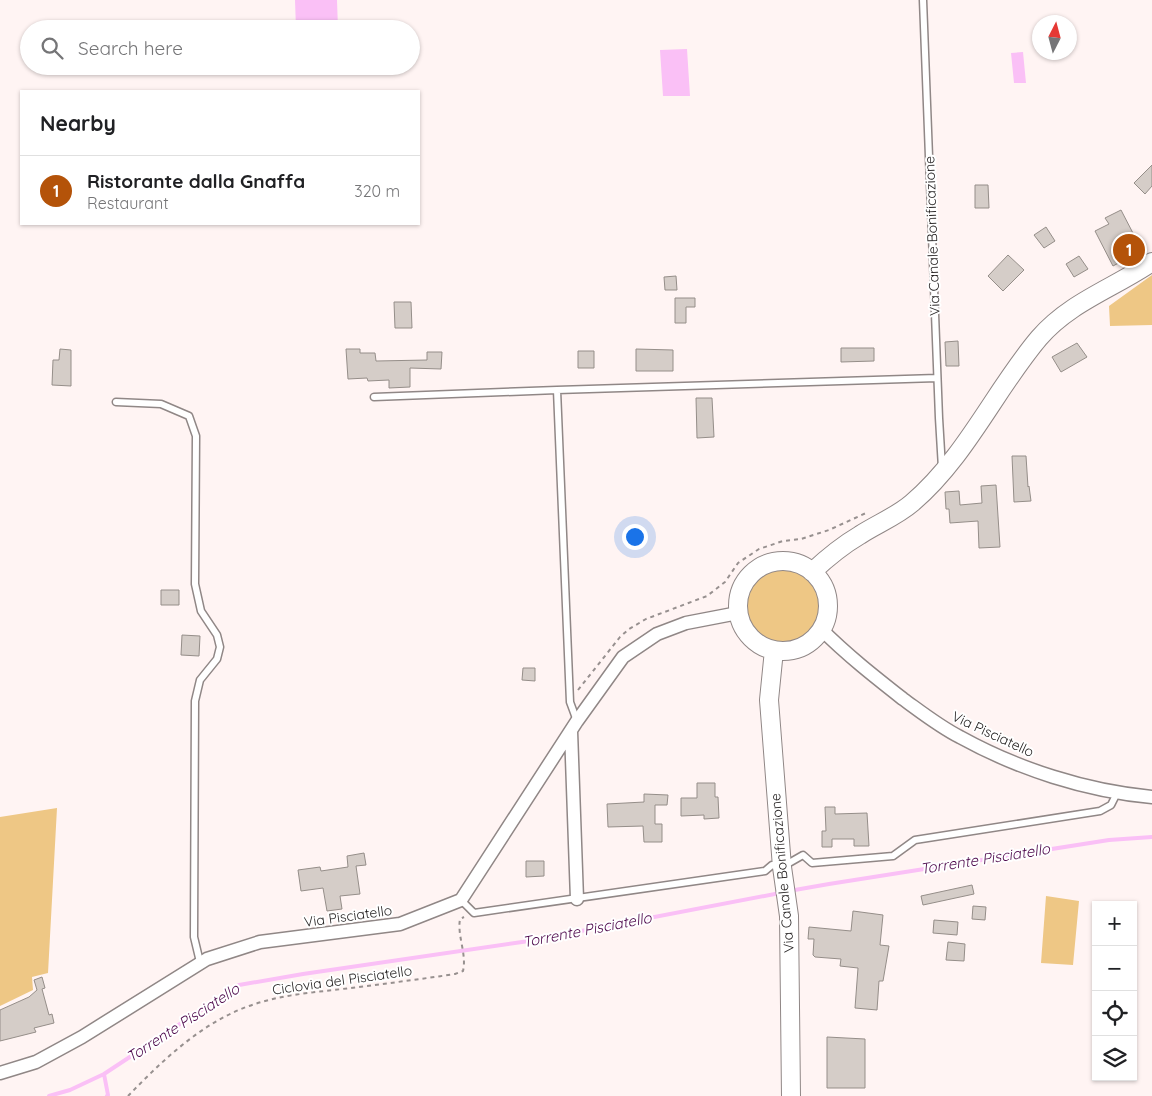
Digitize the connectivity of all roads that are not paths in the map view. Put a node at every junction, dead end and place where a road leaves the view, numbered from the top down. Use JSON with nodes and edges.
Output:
{"nodes":[{"id":1,"x":923,"y":0,"type":"edge"},
{"id":2,"x":1152,"y":262,"type":"edge"},
{"id":3,"x":937,"y":378,"type":"junction"},
{"id":4,"x":557,"y":390,"type":"junction"},
{"id":5,"x":374,"y":396,"type":"dead end"},
{"id":6,"x":116,"y":402,"type":"dead end"},
{"id":7,"x":942,"y":472,"type":"junction"},
{"id":8,"x":812,"y":572,"type":"junction"},
{"id":9,"x":738,"y":613,"type":"junction"},
{"id":10,"x":822,"y":630,"type":"junction"},
{"id":11,"x":774,"y":650,"type":"junction"},
{"id":12,"x":574,"y":720,"type":"junction"},
{"id":13,"x":1117,"y":793,"type":"junction"},
{"id":14,"x":1152,"y":797,"type":"edge"},
{"id":15,"x":782,"y":872,"type":"junction"},
{"id":16,"x":577,"y":899,"type":"junction"},
{"id":17,"x":461,"y":900,"type":"junction"},
{"id":18,"x":200,"y":962,"type":"junction"},
{"id":19,"x":0,"y":1073,"type":"edge"},
{"id":20,"x":791,"y":1096,"type":"edge"}],
"edges":[{"from":1,"to":3,"type":"lane","name":"Via Canale Bonificazione"},
{"from":2,"to":7,"type":"street"},
{"from":3,"to":4,"type":"lane"},
{"from":3,"to":7,"type":"lane","name":"Via Canale Bonificazione"},
{"from":4,"to":5,"type":"lane"},
{"from":4,"to":12,"type":"lane"},
{"from":6,"to":18,"type":"lane"},
{"from":7,"to":8,"type":"street"},
{"from":8,"to":9,"type":"street"},
{"from":8,"to":10,"type":"street"},
{"from":9,"to":11,"type":"street"},
{"from":9,"to":12,"type":"street"},
{"from":10,"to":11,"type":"street"},
{"from":10,"to":13,"type":"street","name":"Via Pisciatello"},
{"from":11,"to":15,"type":"street","name":"Via Canale Bonificazione"},
{"from":12,"to":16,"type":"street"},
{"from":12,"to":17,"type":"street"},
{"from":13,"to":14,"type":"street","name":"Via Pisciatello"},
{"from":13,"to":15,"type":"lane"},
{"from":15,"to":16,"type":"lane"},
{"from":15,"to":20,"type":"street","name":"Via Canale Bonificazione"},
{"from":16,"to":17,"type":"lane"},
{"from":17,"to":18,"type":"street","name":"Via Pisciatello"},
{"from":18,"to":19,"type":"street","name":"Via Pisciatello"}]}
